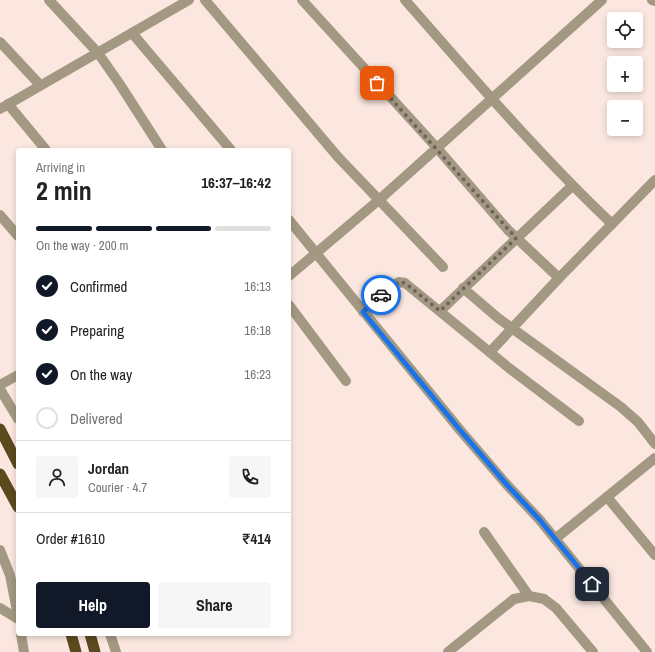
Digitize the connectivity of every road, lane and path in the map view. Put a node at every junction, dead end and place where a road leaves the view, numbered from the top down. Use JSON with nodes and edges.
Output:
{"nodes":[{"id":1,"x":49,"y":0,"type":"edge"},
{"id":2,"x":189,"y":0,"type":"edge"},
{"id":3,"x":205,"y":0,"type":"edge"},
{"id":4,"x":302,"y":0,"type":"edge"},
{"id":5,"x":405,"y":0,"type":"edge"},
{"id":6,"x":602,"y":0,"type":"edge"},
{"id":7,"x":652,"y":0,"type":"edge"},
{"id":8,"x":655,"y":1,"type":"edge"},
{"id":9,"x":132,"y":33,"type":"junction"},
{"id":10,"x":0,"y":42,"type":"edge"},
{"id":11,"x":98,"y":53,"type":"junction"},
{"id":12,"x":40,"y":86,"type":"junction"},
{"id":13,"x":492,"y":100,"type":"junction"},
{"id":14,"x":4,"y":106,"type":"edge"},
{"id":15,"x":44,"y":148,"type":"edge"},
{"id":16,"x":161,"y":148,"type":"edge"},
{"id":17,"x":229,"y":148,"type":"edge"},
{"id":18,"x":437,"y":148,"type":"junction"},
{"id":19,"x":655,"y":180,"type":"edge"},
{"id":20,"x":572,"y":186,"type":"junction"},
{"id":21,"x":380,"y":199,"type":"junction"},
{"id":22,"x":0,"y":215,"type":"edge"},
{"id":23,"x":291,"y":222,"type":"edge"},
{"id":24,"x":612,"y":224,"type":"junction"},
{"id":25,"x":16,"y":234,"type":"edge"},
{"id":26,"x":516,"y":238,"type":"junction"},
{"id":27,"x":316,"y":252,"type":"junction"},
{"id":28,"x":443,"y":267,"type":"dead end"},
{"id":29,"x":291,"y":274,"type":"edge"},
{"id":30,"x":559,"y":278,"type":"junction"},
{"id":31,"x":463,"y":288,"type":"junction"},
{"id":32,"x":291,"y":308,"type":"edge"},
{"id":33,"x":440,"y":311,"type":"junction"},
{"id":34,"x":363,"y":312,"type":"junction"},
{"id":35,"x":512,"y":328,"type":"junction"},
{"id":36,"x":490,"y":352,"type":"junction"},
{"id":37,"x":16,"y":376,"type":"edge"},
{"id":38,"x":346,"y":381,"type":"dead end"},
{"id":39,"x":0,"y":385,"type":"edge"},
{"id":40,"x":0,"y":389,"type":"edge"},
{"id":41,"x":16,"y":416,"type":"edge"},
{"id":42,"x":579,"y":421,"type":"dead end"},
{"id":43,"x":0,"y":429,"type":"edge"},
{"id":44,"x":655,"y":444,"type":"edge"},
{"id":45,"x":655,"y":458,"type":"edge"},
{"id":46,"x":16,"y":460,"type":"edge"},
{"id":47,"x":0,"y":474,"type":"edge"},
{"id":48,"x":608,"y":497,"type":"junction"},
{"id":49,"x":16,"y":503,"type":"edge"},
{"id":50,"x":484,"y":532,"type":"dead end"},
{"id":51,"x":555,"y":539,"type":"junction"},
{"id":52,"x":0,"y":550,"type":"edge"},
{"id":53,"x":655,"y":555,"type":"edge"},
{"id":54,"x":529,"y":596,"type":"junction"},
{"id":55,"x":16,"y":607,"type":"edge"},
{"id":56,"x":0,"y":608,"type":"edge"},
{"id":57,"x":16,"y":617,"type":"edge"},
{"id":58,"x":21,"y":636,"type":"edge"},
{"id":59,"x":72,"y":636,"type":"edge"},
{"id":60,"x":91,"y":636,"type":"edge"},
{"id":61,"x":111,"y":636,"type":"edge"},
{"id":62,"x":24,"y":652,"type":"edge"},
{"id":63,"x":76,"y":652,"type":"edge"},
{"id":64,"x":95,"y":652,"type":"edge"},
{"id":65,"x":116,"y":652,"type":"edge"},
{"id":66,"x":448,"y":652,"type":"edge"},
{"id":67,"x":593,"y":652,"type":"edge"},
{"id":68,"x":647,"y":652,"type":"edge"}],
"edges":[{"from":1,"to":11,"type":"street"},
{"from":2,"to":9,"type":"street"},
{"from":3,"to":21,"type":"street"},
{"from":4,"to":18,"type":"street"},
{"from":5,"to":13,"type":"street"},
{"from":6,"to":13,"type":"street"},
{"from":7,"to":8,"type":"street"},
{"from":9,"to":11,"type":"street"},
{"from":9,"to":17,"type":"street"},
{"from":10,"to":12,"type":"street"},
{"from":11,"to":12,"type":"street"},
{"from":11,"to":16,"type":"street"},
{"from":12,"to":14,"type":"street"},
{"from":13,"to":18,"type":"street"},
{"from":13,"to":20,"type":"street"},
{"from":14,"to":15,"type":"street"},
{"from":18,"to":21,"type":"street"},
{"from":18,"to":26,"type":"street"},
{"from":19,"to":24,"type":"street"},
{"from":20,"to":24,"type":"street"},
{"from":20,"to":26,"type":"street"},
{"from":21,"to":27,"type":"street"},
{"from":21,"to":28,"type":"street"},
{"from":22,"to":25,"type":"street"},
{"from":23,"to":27,"type":"street"},
{"from":24,"to":30,"type":"street"},
{"from":26,"to":30,"type":"street"},
{"from":26,"to":31,"type":"street"},
{"from":27,"to":29,"type":"street"},
{"from":27,"to":34,"type":"street"},
{"from":30,"to":35,"type":"street"},
{"from":31,"to":33,"type":"street"},
{"from":31,"to":35,"type":"street"},
{"from":32,"to":38,"type":"street"},
{"from":33,"to":34,"type":"street"},
{"from":33,"to":36,"type":"street"},
{"from":34,"to":51,"type":"street"},
{"from":35,"to":36,"type":"street"},
{"from":35,"to":44,"type":"street"},
{"from":36,"to":42,"type":"street"},
{"from":37,"to":39,"type":"street"},
{"from":40,"to":41,"type":"street"},
{"from":43,"to":46,"type":"highway"},
{"from":45,"to":48,"type":"street"},
{"from":47,"to":49,"type":"highway"},
{"from":48,"to":51,"type":"street"},
{"from":48,"to":53,"type":"street"},
{"from":50,"to":54,"type":"street"},
{"from":51,"to":68,"type":"street"},
{"from":52,"to":55,"type":"street"},
{"from":54,"to":66,"type":"street"},
{"from":54,"to":67,"type":"street"},
{"from":56,"to":57,"type":"street"},
{"from":58,"to":62,"type":"street"},
{"from":59,"to":63,"type":"highway"},
{"from":60,"to":64,"type":"highway"},
{"from":61,"to":65,"type":"street"}]}
